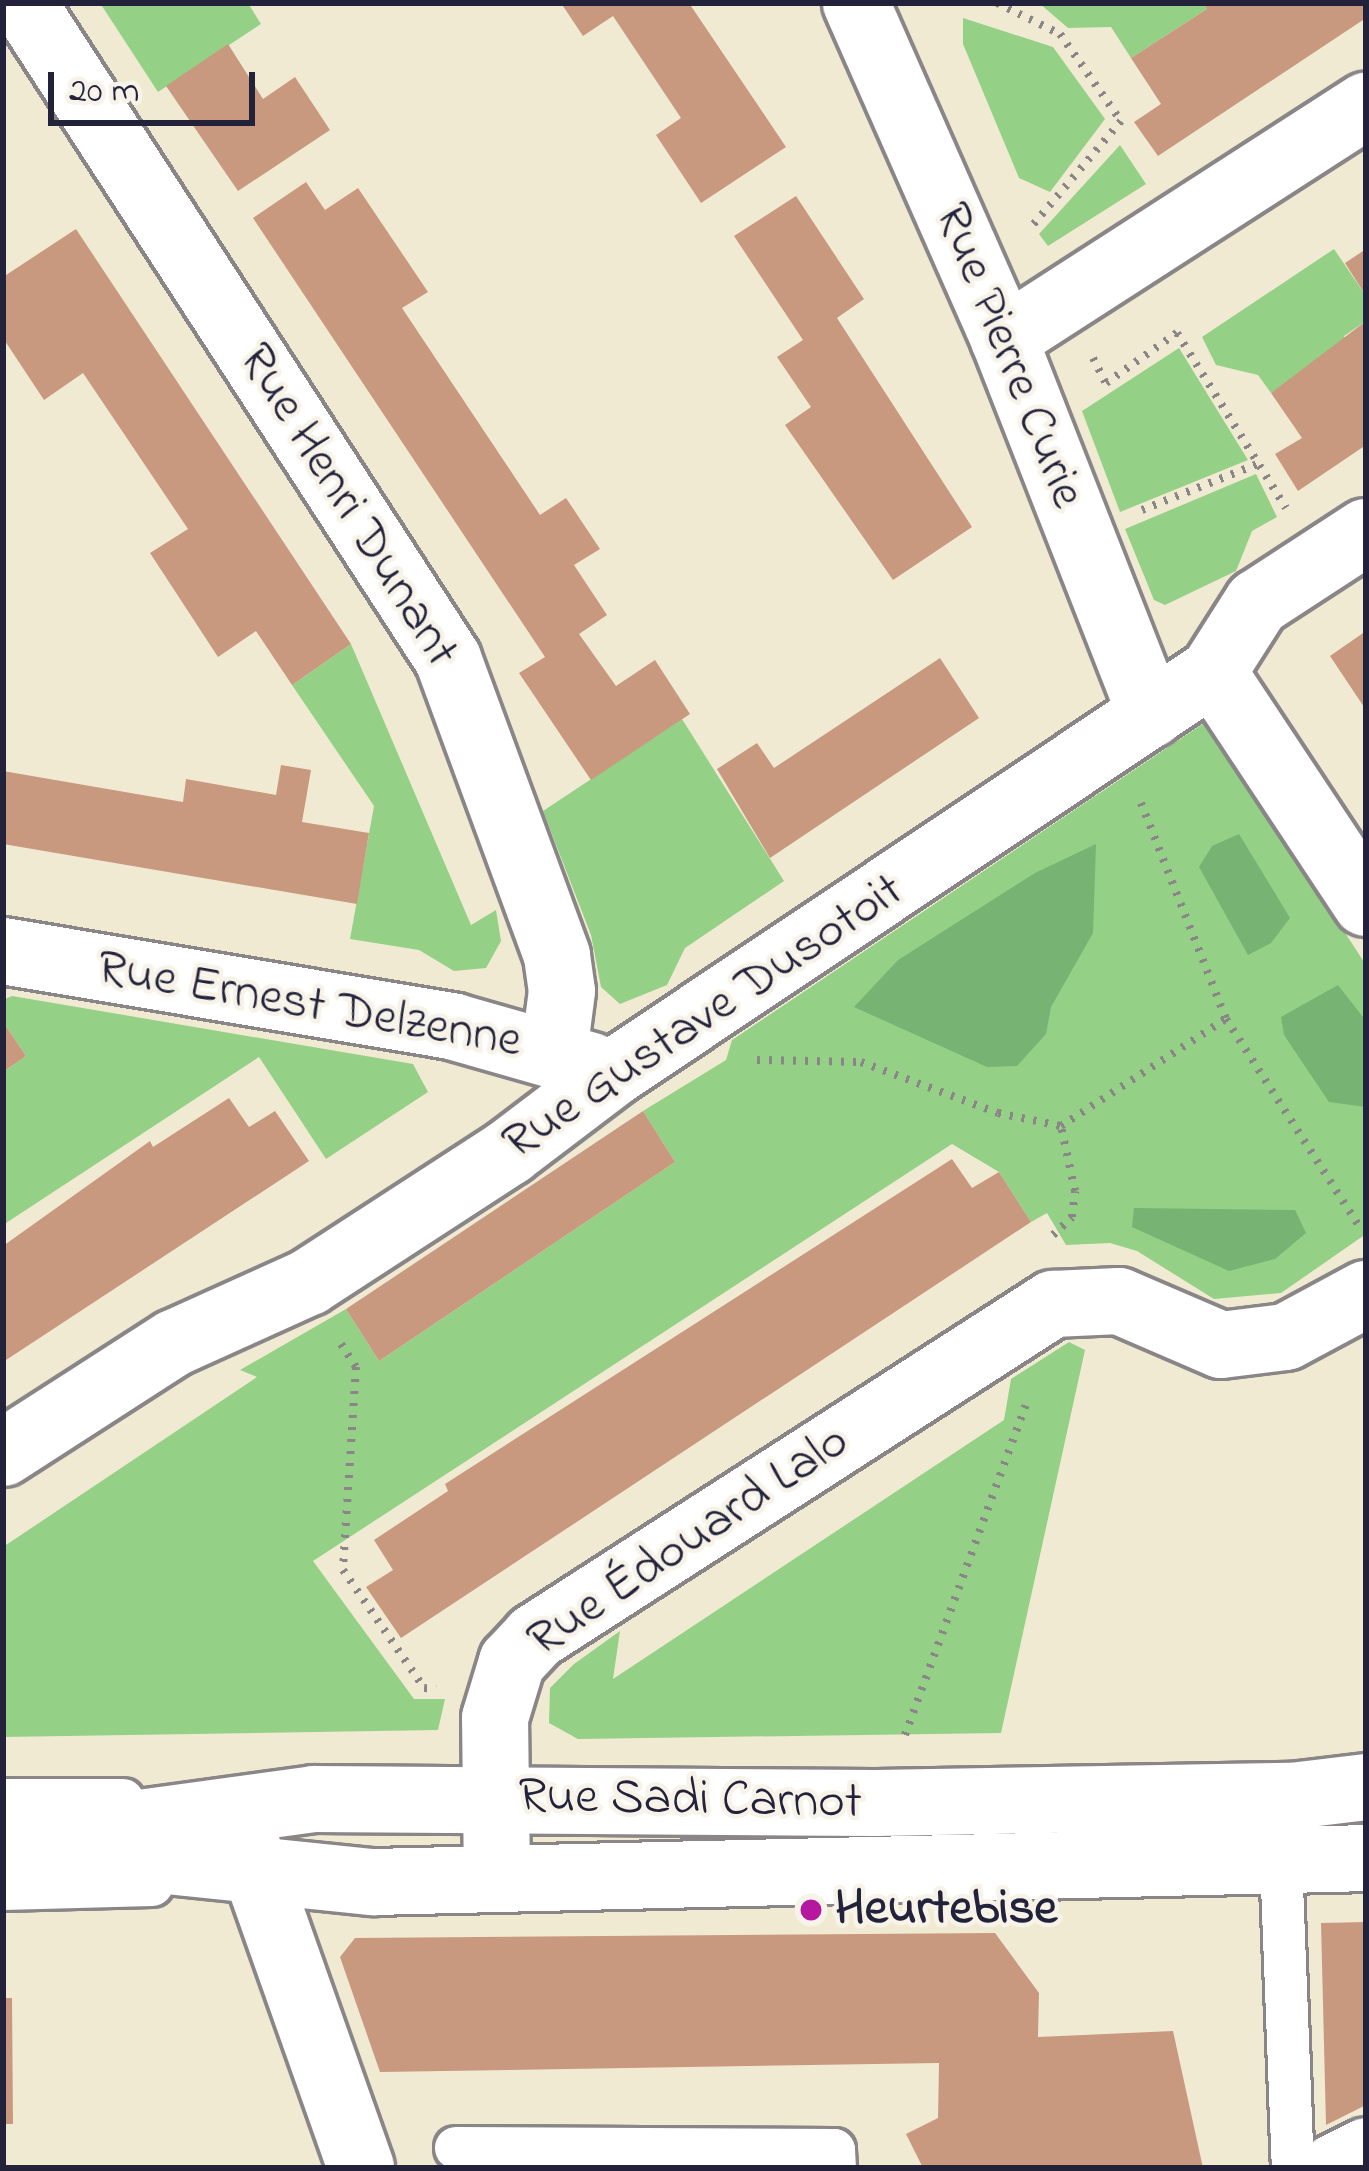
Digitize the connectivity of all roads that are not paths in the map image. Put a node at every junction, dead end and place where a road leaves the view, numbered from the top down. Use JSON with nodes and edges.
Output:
{"nodes":[{"id":1,"x":22,"y":3,"type":"edge"},
{"id":2,"x":880,"y":12,"type":"edge"},
{"id":3,"x":1366,"y":106,"type":"edge"},
{"id":4,"x":1004,"y":339,"type":"junction"},
{"id":5,"x":1366,"y":532,"type":"edge"},
{"id":6,"x":1213,"y":672,"type":"junction"},
{"id":7,"x":1133,"y":725,"type":"junction"},
{"id":8,"x":1366,"y":903,"type":"edge"},
{"id":9,"x":3,"y":951,"type":"edge"},
{"id":10,"x":584,"y":1063,"type":"junction"},
{"id":11,"x":1366,"y":1294,"type":"edge"},
{"id":12,"x":3,"y":1454,"type":"edge"},
{"id":13,"x":492,"y":1768,"type":"junction"},
{"id":14,"x":1366,"y":1787,"type":"edge"},
{"id":15,"x":232,"y":1806,"type":"junction"},
{"id":16,"x":7,"y":1844,"type":"edge"},
{"id":17,"x":1366,"y":1858,"type":"edge"},
{"id":18,"x":1281,"y":1859,"type":"junction"},
{"id":19,"x":257,"y":1875,"type":"junction"},
{"id":20,"x":496,"y":1879,"type":"junction"},
{"id":21,"x":456,"y":2148,"type":"dead end"},
{"id":22,"x":1366,"y":2151,"type":"edge"},
{"id":23,"x":361,"y":2168,"type":"edge"},
{"id":24,"x":835,"y":2168,"type":"edge"},
{"id":25,"x":1293,"y":2168,"type":"edge"},
{"id":26,"x":1333,"y":2168,"type":"edge"}],
"edges":[{"from":1,"to":10,"type":"street","name":"Rue Henri Dunant"},
{"from":2,"to":4,"type":"street","name":"Rue Pierre Curie"},
{"from":3,"to":4,"type":"street"},
{"from":4,"to":7,"type":"street","name":"Rue Pierre Curie"},
{"from":5,"to":6,"type":"street","name":"Rue Gustave Dusotoit"},
{"from":6,"to":7,"type":"street","name":"Rue Gustave Dusotoit"},
{"from":6,"to":8,"type":"street"},
{"from":7,"to":10,"type":"street","name":"Rue Gustave Dusotoit"},
{"from":9,"to":10,"type":"street","name":"Rue Ernest Delzenne"},
{"from":10,"to":12,"type":"street","name":"Rue Gustave Dusotoit"},
{"from":11,"to":13,"type":"street","name":"Rue Édouard Lalo"},
{"from":13,"to":14,"type":"street","name":"Rue Sadi Carnot"},
{"from":13,"to":15,"type":"street","name":"Rue Sadi Carnot"},
{"from":13,"to":20,"type":"street","name":"Rue Édouard Lalo"},
{"from":15,"to":16,"type":"street","name":"Rue Sadi Carnot"},
{"from":15,"to":19,"type":"street"},
{"from":16,"to":19,"type":"street","name":"Rue Sadi Carnot"},
{"from":17,"to":18,"type":"street","name":"Rue Sadi Carnot"},
{"from":18,"to":20,"type":"street","name":"Rue Sadi Carnot"},
{"from":18,"to":25,"type":"lane"},
{"from":19,"to":20,"type":"street","name":"Rue Sadi Carnot"},
{"from":19,"to":23,"type":"street"},
{"from":21,"to":24,"type":"lane"},
{"from":22,"to":26,"type":"street"}]}
